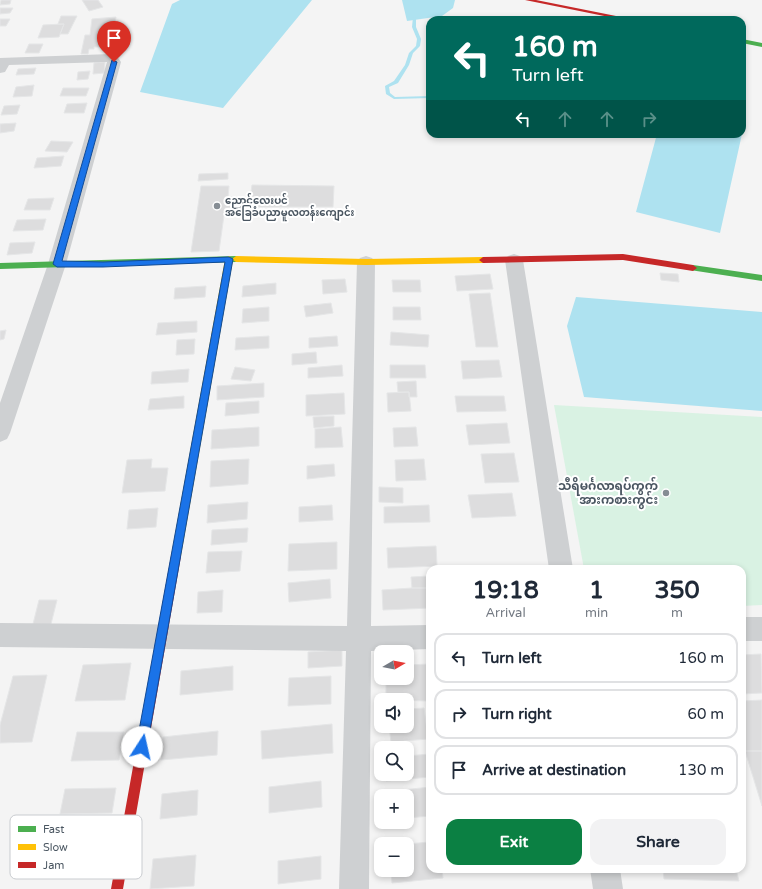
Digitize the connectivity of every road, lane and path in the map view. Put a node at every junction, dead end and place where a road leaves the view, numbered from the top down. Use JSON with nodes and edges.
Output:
{"nodes":[{"id":1,"x":528,"y":0,"type":"edge"},
{"id":2,"x":611,"y":16,"type":"edge"},
{"id":3,"x":746,"y":42,"type":"edge"},
{"id":4,"x":762,"y":45,"type":"edge"},
{"id":5,"x":1,"y":64,"type":"edge"},
{"id":6,"x":229,"y":259,"type":"junction"},
{"id":7,"x":514,"y":260,"type":"junction"},
{"id":8,"x":366,"y":262,"type":"junction"},
{"id":9,"x":57,"y":264,"type":"junction"},
{"id":10,"x":0,"y":266,"type":"edge"},
{"id":11,"x":762,"y":278,"type":"edge"},
{"id":12,"x":0,"y":433,"type":"edge"},
{"id":13,"x":560,"y":565,"type":"edge"},
{"id":14,"x":746,"y":629,"type":"edge"},
{"id":15,"x":762,"y":629,"type":"edge"},
{"id":16,"x":0,"y":635,"type":"edge"},
{"id":17,"x":161,"y":637,"type":"junction"},
{"id":18,"x":426,"y":638,"type":"edge"},
{"id":19,"x":358,"y":639,"type":"junction"},
{"id":20,"x":130,"y":815,"type":"edge"},
{"id":21,"x":606,"y":873,"type":"edge"},
{"id":22,"x":119,"y":879,"type":"edge"},
{"id":23,"x":117,"y":889,"type":"edge"},
{"id":24,"x":354,"y":889,"type":"edge"},
{"id":25,"x":608,"y":889,"type":"edge"}],
"edges":[{"from":1,"to":2,"type":"street"},
{"from":3,"to":4,"type":"street"},
{"from":5,"to":9,"type":"street"},
{"from":6,"to":8,"type":"street"},
{"from":6,"to":9,"type":"street"},
{"from":6,"to":17,"type":"street"},
{"from":7,"to":8,"type":"street"},
{"from":7,"to":11,"type":"street"},
{"from":7,"to":13,"type":"street"},
{"from":8,"to":19,"type":"street"},
{"from":9,"to":10,"type":"street"},
{"from":9,"to":12,"type":"street"},
{"from":14,"to":15,"type":"street"},
{"from":16,"to":17,"type":"street"},
{"from":17,"to":19,"type":"street"},
{"from":17,"to":20,"type":"street"},
{"from":18,"to":19,"type":"street"},
{"from":19,"to":24,"type":"street"},
{"from":21,"to":25,"type":"street"},
{"from":22,"to":23,"type":"street"}]}
